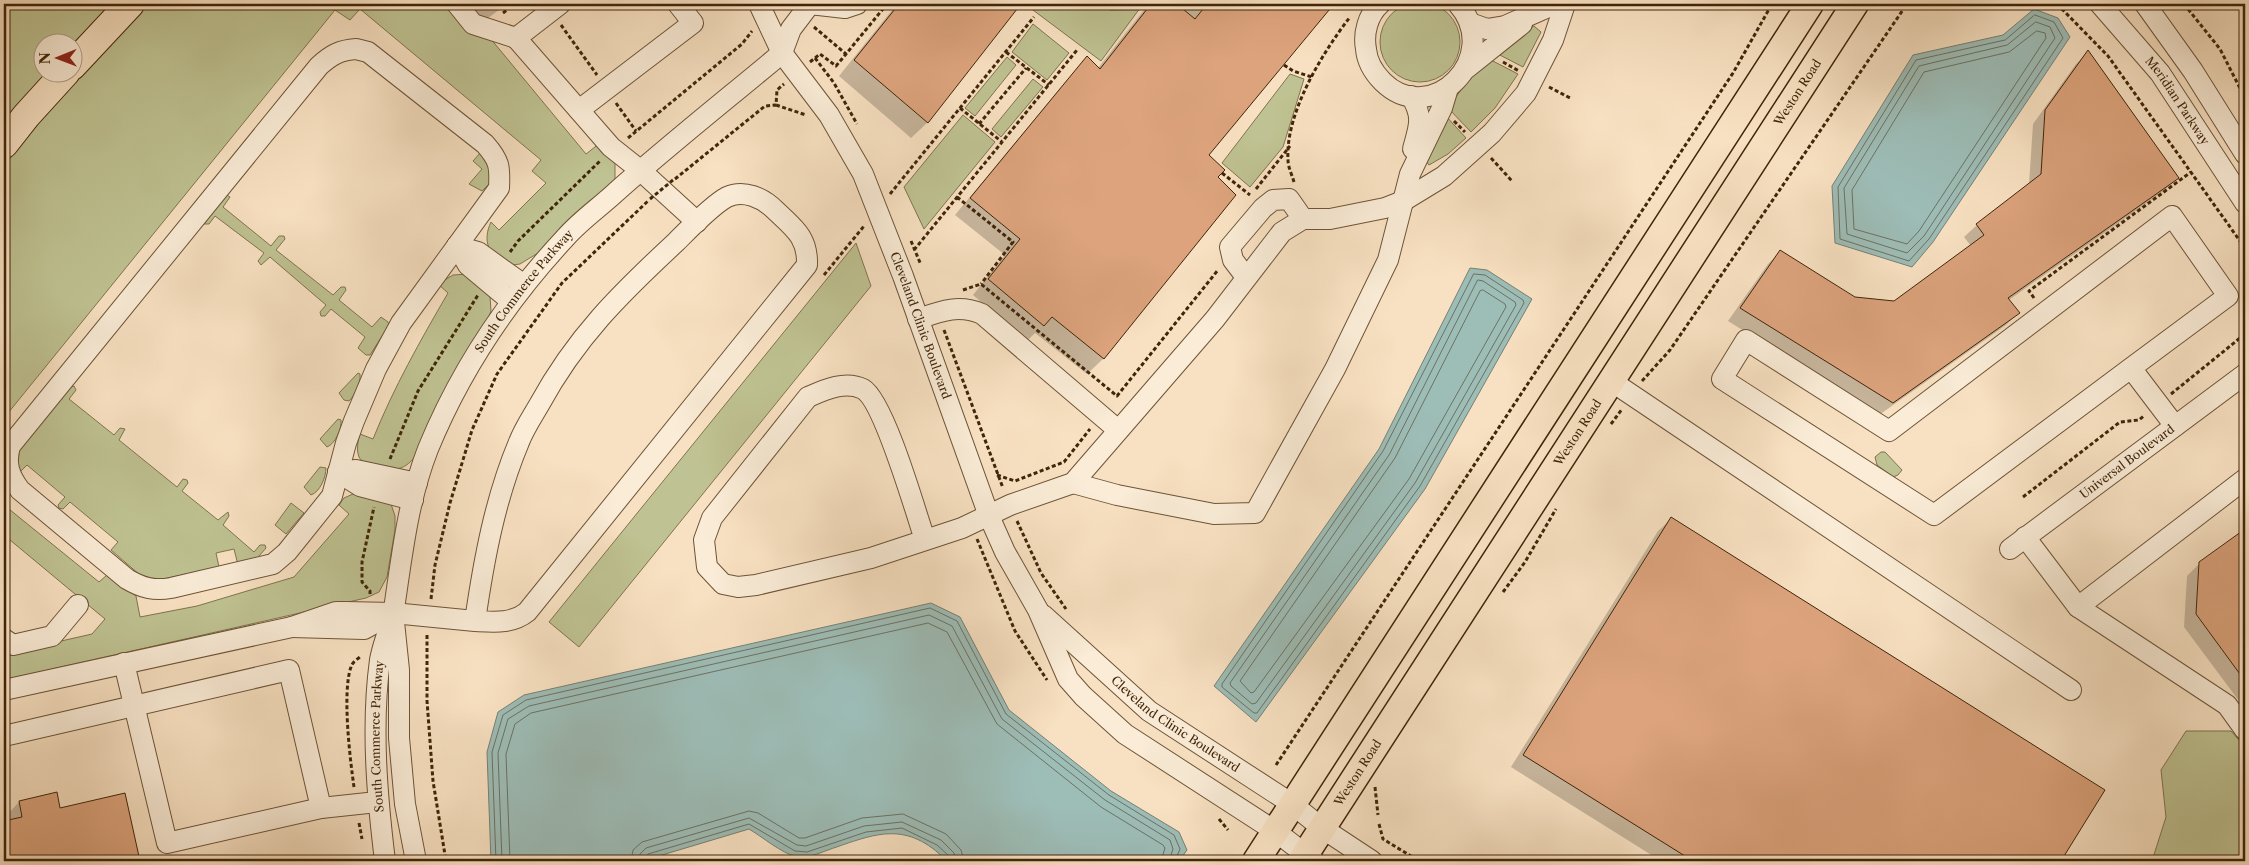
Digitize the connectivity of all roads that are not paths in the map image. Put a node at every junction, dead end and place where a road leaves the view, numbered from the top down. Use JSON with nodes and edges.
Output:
{"nodes":[{"id":1,"x":130,"y":4,"type":"edge"},
{"id":2,"x":457,"y":4,"type":"edge"},
{"id":3,"x":678,"y":4,"type":"edge"},
{"id":4,"x":857,"y":4,"type":"edge"},
{"id":5,"x":1380,"y":4,"type":"edge"},
{"id":6,"x":1458,"y":4,"type":"edge"},
{"id":7,"x":1555,"y":4,"type":"edge"},
{"id":8,"x":1565,"y":4,"type":"edge"},
{"id":9,"x":1810,"y":4,"type":"edge"},
{"id":10,"x":1855,"y":4,"type":"edge"},
{"id":11,"x":2100,"y":4,"type":"edge"},
{"id":12,"x":2144,"y":4,"type":"edge"},
{"id":13,"x":556,"y":7,"type":"edge"},
{"id":14,"x":807,"y":8,"type":"edge"},
{"id":15,"x":762,"y":9,"type":"edge"},
{"id":16,"x":1532,"y":14,"type":"junction"},
{"id":17,"x":1470,"y":23,"type":"junction"},
{"id":18,"x":516,"y":38,"type":"junction"},
{"id":19,"x":782,"y":52,"type":"junction"},
{"id":20,"x":82,"y":55,"type":"edge"},
{"id":21,"x":1467,"y":68,"type":"junction"},
{"id":22,"x":57,"y":82,"type":"edge"},
{"id":23,"x":1448,"y":88,"type":"junction"},
{"id":24,"x":1411,"y":96,"type":"junction"},
{"id":25,"x":579,"y":110,"type":"junction"},
{"id":26,"x":4,"y":144,"type":"edge"},
{"id":27,"x":2245,"y":154,"type":"edge"},
{"id":28,"x":640,"y":170,"type":"junction"},
{"id":29,"x":1410,"y":174,"type":"junction"},
{"id":30,"x":1403,"y":201,"type":"junction"},
{"id":31,"x":2245,"y":203,"type":"edge"},
{"id":32,"x":1303,"y":219,"type":"junction"},
{"id":33,"x":697,"y":222,"type":"junction"},
{"id":34,"x":457,"y":246,"type":"junction"},
{"id":35,"x":1246,"y":277,"type":"junction"},
{"id":36,"x":518,"y":293,"type":"junction"},
{"id":37,"x":918,"y":319,"type":"junction"},
{"id":38,"x":2131,"y":368,"type":"junction"},
{"id":39,"x":2245,"y":374,"type":"edge"},
{"id":40,"x":1611,"y":381,"type":"junction"},
{"id":41,"x":2175,"y":426,"type":"junction"},
{"id":42,"x":1118,"y":430,"type":"junction"},
{"id":43,"x":338,"y":472,"type":"junction"},
{"id":44,"x":2245,"y":479,"type":"edge"},
{"id":45,"x":1074,"y":484,"type":"junction"},
{"id":46,"x":415,"y":492,"type":"junction"},
{"id":47,"x":989,"y":516,"type":"junction"},
{"id":48,"x":925,"y":540,"type":"junction"},
{"id":49,"x":78,"y":604,"type":"dead end"},
{"id":50,"x":2078,"y":607,"type":"junction"},
{"id":51,"x":1038,"y":610,"type":"junction"},
{"id":52,"x":393,"y":613,"type":"junction"},
{"id":53,"x":475,"y":620,"type":"junction"},
{"id":54,"x":4,"y":639,"type":"edge"},
{"id":55,"x":124,"y":663,"type":"junction"},
{"id":56,"x":4,"y":690,"type":"edge"},
{"id":57,"x":2071,"y":690,"type":"dead end"},
{"id":58,"x":135,"y":705,"type":"junction"},
{"id":59,"x":2245,"y":730,"type":"edge"},
{"id":60,"x":4,"y":736,"type":"edge"},
{"id":61,"x":378,"y":802,"type":"junction"},
{"id":62,"x":1292,"y":804,"type":"junction"},
{"id":63,"x":321,"y":808,"type":"junction"},
{"id":64,"x":1322,"y":828,"type":"junction"},
{"id":65,"x":1274,"y":831,"type":"junction"},
{"id":66,"x":1306,"y":859,"type":"edge"},
{"id":67,"x":386,"y":861,"type":"edge"},
{"id":68,"x":416,"y":861,"type":"edge"},
{"id":69,"x":1256,"y":861,"type":"edge"},
{"id":70,"x":1372,"y":861,"type":"edge"}],
"edges":[{"from":1,"to":20,"type":"highway"},
{"from":2,"to":18,"type":"street"},
{"from":3,"to":25,"type":"street"},
{"from":4,"to":14,"type":"street"},
{"from":5,"to":24,"type":"street"},
{"from":6,"to":17,"type":"street"},
{"from":7,"to":16,"type":"street"},
{"from":8,"to":30,"type":"street"},
{"from":9,"to":62,"type":"main road"},
{"from":10,"to":40,"type":"main road","name":"Weston Road"},
{"from":11,"to":31,"type":"street","name":"Meridian Parkway"},
{"from":12,"to":27,"type":"street"},
{"from":13,"to":18,"type":"street"},
{"from":14,"to":19,"type":"street"},
{"from":15,"to":19,"type":"street","name":"Cleveland Clinic Boulevard"},
{"from":16,"to":17,"type":"street"},
{"from":16,"to":21,"type":"street"},
{"from":17,"to":21,"type":"street"},
{"from":18,"to":25,"type":"street"},
{"from":19,"to":28,"type":"street","name":"South Commerce Parkway"},
{"from":19,"to":37,"type":"street","name":"Cleveland Clinic Boulevard"},
{"from":21,"to":23,"type":"street"},
{"from":22,"to":26,"type":"highway"},
{"from":23,"to":24,"type":"street"},
{"from":23,"to":29,"type":"street"},
{"from":24,"to":29,"type":"street"},
{"from":25,"to":28,"type":"street"},
{"from":28,"to":33,"type":"street"},
{"from":28,"to":36,"type":"street","name":"South Commerce Parkway"},
{"from":29,"to":30,"type":"street"},
{"from":30,"to":32,"type":"street"},
{"from":30,"to":45,"type":"street"},
{"from":32,"to":35,"type":"street"},
{"from":32,"to":35,"type":"street"},
{"from":33,"to":53,"type":"street"},
{"from":33,"to":53,"type":"street"},
{"from":34,"to":36,"type":"street"},
{"from":34,"to":43,"type":"street"},
{"from":34,"to":43,"type":"street"},
{"from":35,"to":42,"type":"street"},
{"from":36,"to":46,"type":"street","name":"South Commerce Parkway"},
{"from":37,"to":42,"type":"street"},
{"from":37,"to":47,"type":"street","name":"Cleveland Clinic Boulevard"},
{"from":38,"to":38,"type":"street"},
{"from":38,"to":41,"type":"street"},
{"from":39,"to":41,"type":"street","name":"Universal Boulevard"},
{"from":40,"to":57,"type":"street"},
{"from":40,"to":64,"type":"main road","name":"Weston Road"},
{"from":41,"to":50,"type":"street","name":"Universal Boulevard"},
{"from":42,"to":45,"type":"street"},
{"from":43,"to":46,"type":"street"},
{"from":44,"to":50,"type":"street"},
{"from":45,"to":47,"type":"street"},
{"from":46,"to":52,"type":"street","name":"South Commerce Parkway"},
{"from":47,"to":48,"type":"street"},
{"from":47,"to":51,"type":"street","name":"Cleveland Clinic Boulevard"},
{"from":48,"to":48,"type":"street"},
{"from":49,"to":54,"type":"street"},
{"from":50,"to":59,"type":"street"},
{"from":51,"to":62,"type":"street","name":"Cleveland Clinic Boulevard"},
{"from":51,"to":65,"type":"street","name":"Cleveland Clinic Boulevard"},
{"from":52,"to":53,"type":"street"},
{"from":52,"to":55,"type":"street"},
{"from":52,"to":61,"type":"street","name":"South Commerce Parkway"},
{"from":52,"to":68,"type":"street","name":"South Commerce Parkway"},
{"from":55,"to":56,"type":"street"},
{"from":55,"to":58,"type":"street"},
{"from":58,"to":60,"type":"street"},
{"from":58,"to":63,"type":"street"},
{"from":58,"to":63,"type":"street"},
{"from":61,"to":63,"type":"street"},
{"from":61,"to":67,"type":"street","name":"South Commerce Parkway"},
{"from":62,"to":64,"type":"street","name":"Cleveland Clinic Boulevard"},
{"from":62,"to":65,"type":"main road"},
{"from":64,"to":66,"type":"main road","name":"Weston Road"},
{"from":64,"to":70,"type":"street","name":"Cleveland Clinic Boulevard"},
{"from":65,"to":66,"type":"street","name":"Cleveland Clinic Boulevard"},
{"from":65,"to":69,"type":"main road"}]}
